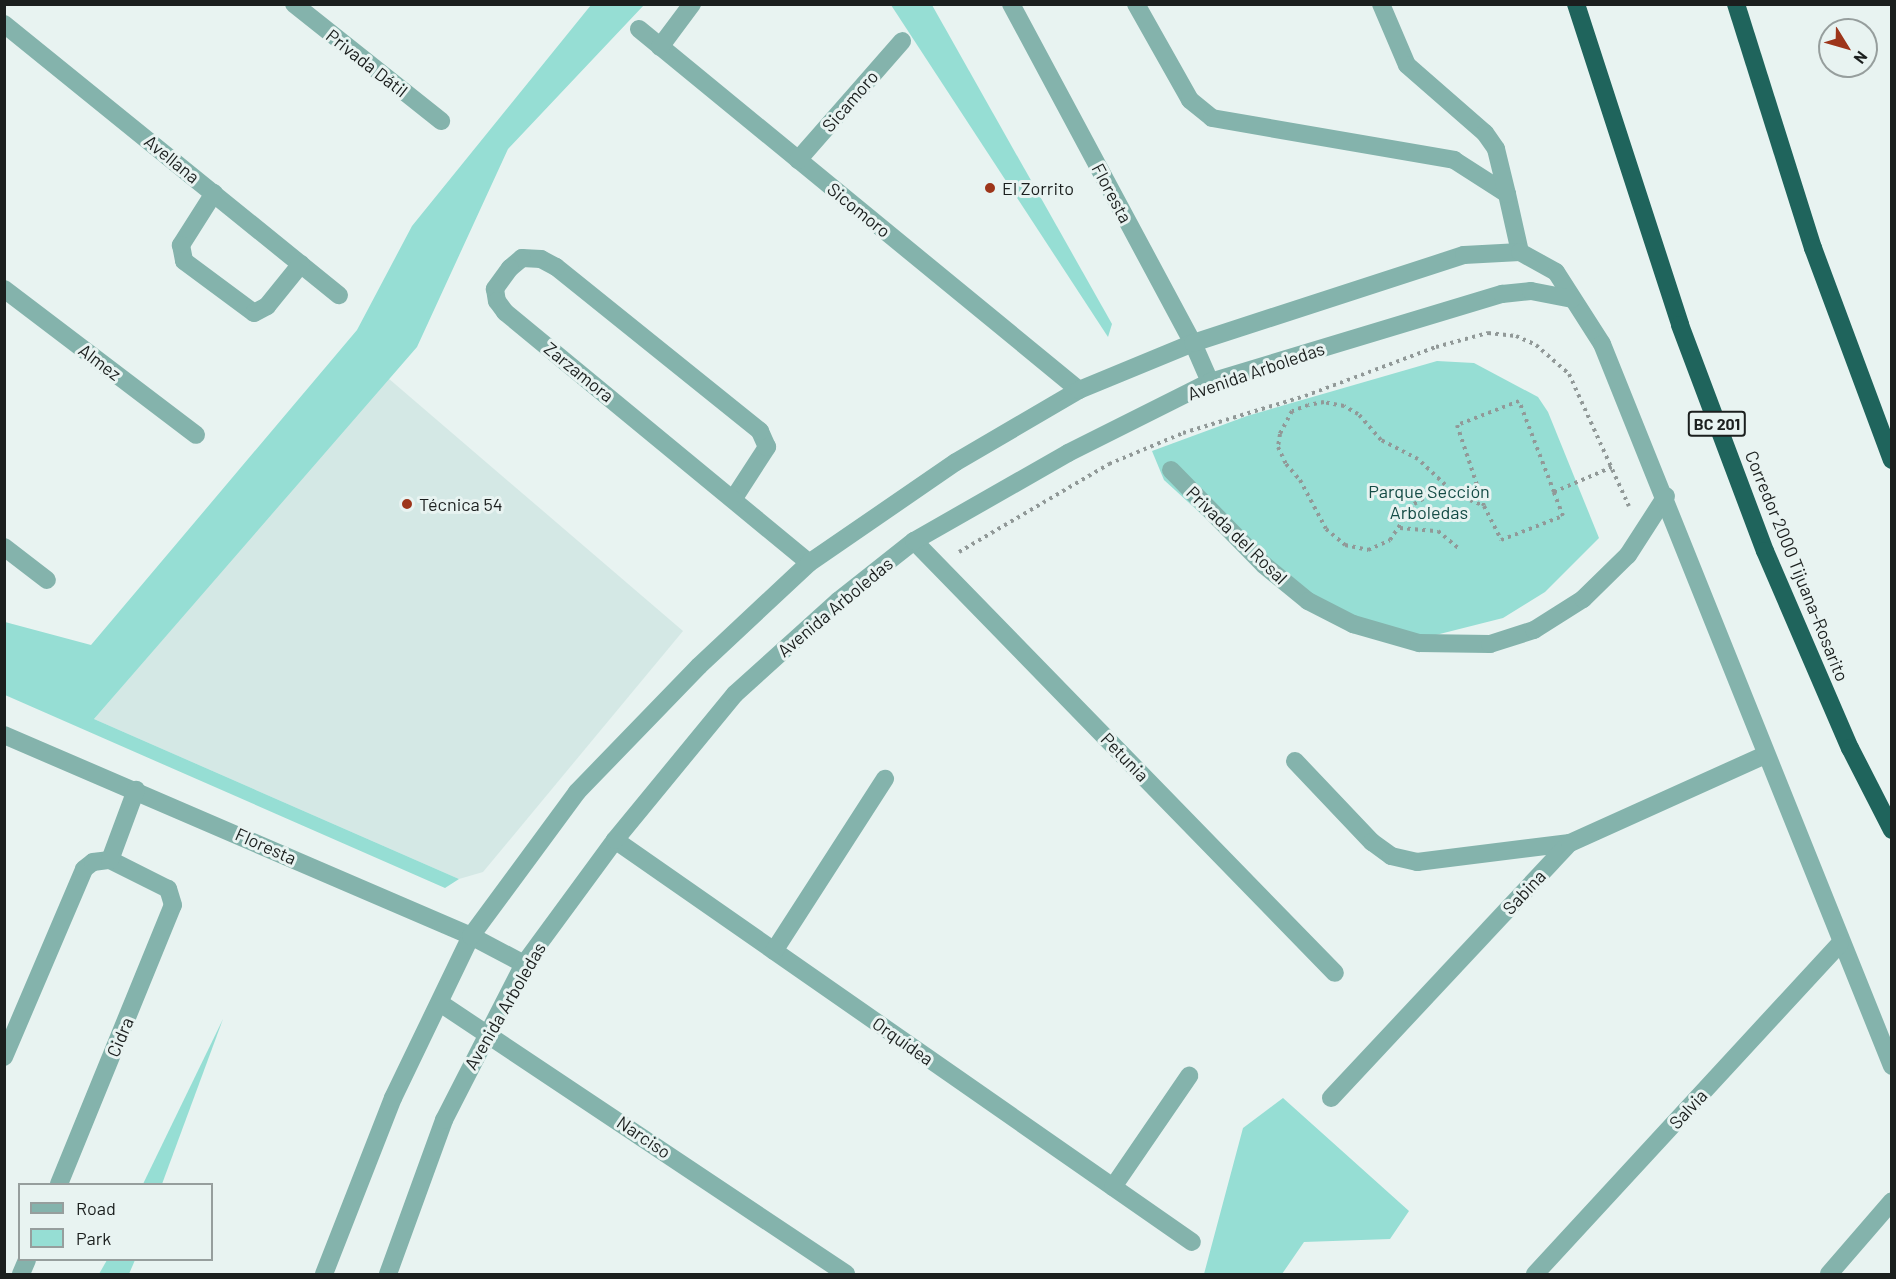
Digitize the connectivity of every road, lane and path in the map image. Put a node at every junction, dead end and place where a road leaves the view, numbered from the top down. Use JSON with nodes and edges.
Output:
{"nodes":[{"id":1,"x":294,"y":4,"type":"edge"},
{"id":2,"x":692,"y":4,"type":"edge"},
{"id":3,"x":1011,"y":4,"type":"edge"},
{"id":4,"x":1136,"y":4,"type":"edge"},
{"id":5,"x":1381,"y":4,"type":"edge"},
{"id":6,"x":1576,"y":4,"type":"edge"},
{"id":7,"x":1736,"y":4,"type":"edge"},
{"id":8,"x":4,"y":24,"type":"edge"},
{"id":9,"x":639,"y":29,"type":"dead end"},
{"id":10,"x":902,"y":41,"type":"dead end"},
{"id":11,"x":660,"y":47,"type":"junction"},
{"id":12,"x":441,"y":121,"type":"dead end"},
{"id":13,"x":798,"y":160,"type":"junction"},
{"id":14,"x":214,"y":193,"type":"junction"},
{"id":15,"x":1507,"y":194,"type":"junction"},
{"id":16,"x":1520,"y":252,"type":"junction"},
{"id":17,"x":301,"y":264,"type":"junction"},
{"id":18,"x":4,"y":289,"type":"edge"},
{"id":19,"x":339,"y":295,"type":"dead end"},
{"id":20,"x":1572,"y":299,"type":"junction"},
{"id":21,"x":1193,"y":343,"type":"junction"},
{"id":22,"x":1210,"y":382,"type":"junction"},
{"id":23,"x":1079,"y":390,"type":"junction"},
{"id":24,"x":1305,"y":396,"type":"junction"},
{"id":25,"x":1308,"y":405,"type":"junction"},
{"id":26,"x":196,"y":435,"type":"dead end"},
{"id":27,"x":1892,"y":460,"type":"edge"},
{"id":28,"x":1612,"y":467,"type":"junction"},
{"id":29,"x":1171,"y":470,"type":"dead end"},
{"id":30,"x":1554,"y":492,"type":"junction"},
{"id":31,"x":1456,"y":495,"type":"junction"},
{"id":32,"x":1666,"y":496,"type":"junction"},
{"id":33,"x":734,"y":498,"type":"junction"},
{"id":34,"x":1484,"y":506,"type":"junction"},
{"id":35,"x":1400,"y":528,"type":"junction"},
{"id":36,"x":1641,"y":534,"type":"junction"},
{"id":37,"x":914,"y":541,"type":"junction"},
{"id":38,"x":4,"y":547,"type":"edge"},
{"id":39,"x":1458,"y":548,"type":"dead end"},
{"id":40,"x":809,"y":562,"type":"junction"},
{"id":41,"x":937,"y":564,"type":"junction"},
{"id":42,"x":47,"y":580,"type":"dead end"},
{"id":43,"x":4,"y":735,"type":"edge"},
{"id":44,"x":1765,"y":755,"type":"junction"},
{"id":45,"x":1295,"y":761,"type":"dead end"},
{"id":46,"x":885,"y":779,"type":"dead end"},
{"id":47,"x":136,"y":790,"type":"junction"},
{"id":48,"x":1892,"y":830,"type":"edge"},
{"id":49,"x":615,"y":840,"type":"junction"},
{"id":50,"x":1570,"y":843,"type":"junction"},
{"id":51,"x":110,"y":860,"type":"junction"},
{"id":52,"x":471,"y":936,"type":"junction"},
{"id":53,"x":1840,"y":944,"type":"junction"},
{"id":54,"x":774,"y":951,"type":"junction"},
{"id":55,"x":524,"y":964,"type":"junction"},
{"id":56,"x":1335,"y":973,"type":"dead end"},
{"id":57,"x":440,"y":1003,"type":"junction"},
{"id":58,"x":487,"y":1033,"type":"junction"},
{"id":59,"x":4,"y":1057,"type":"edge"},
{"id":60,"x":1892,"y":1066,"type":"edge"},
{"id":61,"x":1189,"y":1076,"type":"dead end"},
{"id":62,"x":1331,"y":1098,"type":"dead end"},
{"id":63,"x":59,"y":1183,"type":"edge"},
{"id":64,"x":1113,"y":1187,"type":"junction"},
{"id":65,"x":1892,"y":1201,"type":"edge"},
{"id":66,"x":1192,"y":1242,"type":"dead end"},
{"id":67,"x":27,"y":1261,"type":"edge"},
{"id":68,"x":21,"y":1275,"type":"edge"},
{"id":69,"x":324,"y":1275,"type":"edge"},
{"id":70,"x":388,"y":1275,"type":"edge"},
{"id":71,"x":846,"y":1275,"type":"edge"},
{"id":72,"x":1535,"y":1275,"type":"edge"},
{"id":73,"x":1829,"y":1275,"type":"edge"}],
"edges":[{"from":1,"to":12,"type":"street","name":"Privada Dátil"},
{"from":2,"to":11,"type":"street"},
{"from":3,"to":21,"type":"street","name":"Floresta"},
{"from":4,"to":15,"type":"street"},
{"from":5,"to":15,"type":"street"},
{"from":6,"to":48,"type":"highway","name":"Corredor 2000 Tijuana-Rosarito","number":"BC 201"},
{"from":7,"to":27,"type":"highway"},
{"from":8,"to":14,"type":"street","name":"Avellana"},
{"from":9,"to":11,"type":"street","name":"Sicomoro"},
{"from":10,"to":13,"type":"street","name":"Sicamoro"},
{"from":11,"to":13,"type":"street","name":"Sicomoro"},
{"from":13,"to":23,"type":"street","name":"Sicomoro"},
{"from":14,"to":17,"type":"street","name":"Avellana"},
{"from":14,"to":17,"type":"street"},
{"from":15,"to":16,"type":"street"},
{"from":16,"to":20,"type":"street"},
{"from":16,"to":21,"type":"street"},
{"from":17,"to":19,"type":"street","name":"Avellana"},
{"from":18,"to":26,"type":"street","name":"Almez"},
{"from":20,"to":22,"type":"street","name":"Avenida Arboledas"},
{"from":20,"to":32,"type":"street"},
{"from":21,"to":22,"type":"street","name":"Floresta"},
{"from":21,"to":23,"type":"street"},
{"from":22,"to":37,"type":"street","name":"Avenida Arboledas"},
{"from":23,"to":40,"type":"street"},
{"from":24,"to":25,"type":"path"},
{"from":24,"to":28,"type":"path"},
{"from":24,"to":41,"type":"path"},
{"from":25,"to":31,"type":"path"},
{"from":25,"to":35,"type":"path"},
{"from":28,"to":30,"type":"path"},
{"from":28,"to":36,"type":"path"},
{"from":29,"to":36,"type":"street","name":"Privada del Rosal"},
{"from":30,"to":34,"type":"path"},
{"from":30,"to":34,"type":"path"},
{"from":31,"to":34,"type":"path"},
{"from":31,"to":35,"type":"path"},
{"from":32,"to":36,"type":"street","name":"Privada del Rosal"},
{"from":32,"to":44,"type":"street"},
{"from":33,"to":33,"type":"street","name":"Zarzamora"},
{"from":33,"to":40,"type":"street"},
{"from":35,"to":39,"type":"path"},
{"from":37,"to":41,"type":"street","name":"Petunia"},
{"from":37,"to":49,"type":"street","name":"Avenida Arboledas"},
{"from":38,"to":42,"type":"street"},
{"from":40,"to":52,"type":"street"},
{"from":41,"to":56,"type":"street","name":"Petunia"},
{"from":43,"to":47,"type":"street","name":"Floresta"},
{"from":44,"to":50,"type":"street","name":"Sabina"},
{"from":44,"to":53,"type":"street"},
{"from":45,"to":50,"type":"street"},
{"from":46,"to":54,"type":"street"},
{"from":47,"to":51,"type":"street"},
{"from":47,"to":52,"type":"street","name":"Floresta"},
{"from":49,"to":54,"type":"street","name":"Orquídea"},
{"from":49,"to":55,"type":"street","name":"Avenida Arboledas"},
{"from":50,"to":62,"type":"street","name":"Sabina"},
{"from":51,"to":59,"type":"street"},
{"from":51,"to":63,"type":"street","name":"Cidra"},
{"from":52,"to":55,"type":"street","name":"Floresta"},
{"from":52,"to":57,"type":"street"},
{"from":53,"to":60,"type":"street"},
{"from":53,"to":72,"type":"street","name":"Salvia"},
{"from":54,"to":64,"type":"street","name":"Orquídea"},
{"from":55,"to":58,"type":"street","name":"Avenida Arboledas"},
{"from":57,"to":58,"type":"street","name":"Narciso"},
{"from":57,"to":69,"type":"street"},
{"from":58,"to":70,"type":"street","name":"Avenida Arboledas"},
{"from":58,"to":71,"type":"street","name":"Narciso"},
{"from":61,"to":64,"type":"street"},
{"from":64,"to":66,"type":"street","name":"Orquídea"},
{"from":65,"to":73,"type":"street"},
{"from":67,"to":68,"type":"street"}]}
